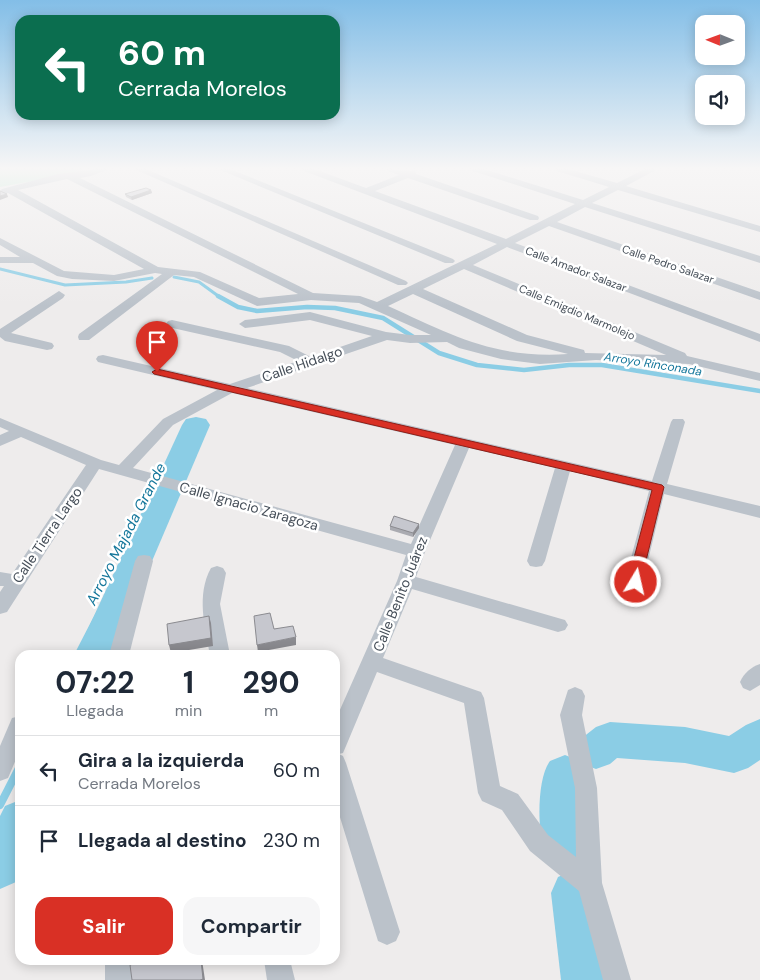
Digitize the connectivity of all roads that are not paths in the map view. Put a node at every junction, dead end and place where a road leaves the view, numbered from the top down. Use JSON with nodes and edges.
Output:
{"nodes":[{"id":1,"x":50,"y":215,"type":"edge"},
{"id":2,"x":147,"y":215,"type":"edge"},
{"id":3,"x":246,"y":215,"type":"edge"},
{"id":4,"x":337,"y":215,"type":"edge"},
{"id":5,"x":432,"y":215,"type":"edge"},
{"id":6,"x":524,"y":215,"type":"edge"},
{"id":7,"x":541,"y":215,"type":"edge"},
{"id":8,"x":562,"y":215,"type":"edge"},
{"id":9,"x":620,"y":215,"type":"edge"},
{"id":10,"x":716,"y":215,"type":"edge"},
{"id":11,"x":534,"y":218,"type":"junction"},
{"id":12,"x":548,"y":222,"type":"junction"},
{"id":13,"x":760,"y":228,"type":"edge"},
{"id":14,"x":495,"y":238,"type":"junction"},
{"id":15,"x":0,"y":241,"type":"edge"},
{"id":16,"x":508,"y":243,"type":"junction"},
{"id":17,"x":32,"y":259,"type":"junction"},
{"id":18,"x":0,"y":260,"type":"edge"},
{"id":19,"x":760,"y":260,"type":"edge"},
{"id":20,"x":449,"y":261,"type":"junction"},
{"id":21,"x":464,"y":265,"type":"junction"},
{"id":22,"x":155,"y":270,"type":"junction"},
{"id":23,"x":173,"y":271,"type":"junction"},
{"id":24,"x":408,"y":286,"type":"junction"},
{"id":25,"x":59,"y":296,"type":"dead end"},
{"id":26,"x":311,"y":296,"type":"junction"},
{"id":27,"x":760,"y":296,"type":"edge"},
{"id":28,"x":373,"y":304,"type":"junction"},
{"id":29,"x":172,"y":324,"type":"dead end"},
{"id":30,"x":245,"y":324,"type":"dead end"},
{"id":31,"x":84,"y":336,"type":"dead end"},
{"id":32,"x":386,"y":336,"type":"junction"},
{"id":33,"x":450,"y":338,"type":"junction"},
{"id":34,"x":760,"y":338,"type":"edge"},
{"id":35,"x":5,"y":340,"type":"edge"},
{"id":36,"x":47,"y":346,"type":"dead end"},
{"id":37,"x":596,"y":356,"type":"junction"},
{"id":38,"x":103,"y":359,"type":"dead end"},
{"id":39,"x":689,"y":360,"type":"junction"},
{"id":40,"x":310,"y":362,"type":"junction"},
{"id":41,"x":760,"y":378,"type":"edge"},
{"id":42,"x":229,"y":389,"type":"junction"},
{"id":43,"x":0,"y":422,"type":"edge"},
{"id":44,"x":678,"y":422,"type":"dead end"},
{"id":45,"x":21,"y":431,"type":"junction"},
{"id":46,"x":0,"y":441,"type":"edge"},
{"id":47,"x":464,"y":442,"type":"junction"},
{"id":48,"x":95,"y":463,"type":"junction"},
{"id":49,"x":564,"y":465,"type":"junction"},
{"id":50,"x":123,"y":470,"type":"junction"},
{"id":51,"x":658,"y":487,"type":"junction"},
{"id":52,"x":760,"y":512,"type":"edge"},
{"id":53,"x":416,"y":552,"type":"junction"},
{"id":54,"x":536,"y":561,"type":"dead end"},
{"id":55,"x":144,"y":562,"type":"dead end"},
{"id":56,"x":216,"y":573,"type":"dead end"},
{"id":57,"x":8,"y":580,"type":"edge"},
{"id":58,"x":406,"y":580,"type":"junction"},
{"id":59,"x":636,"y":582,"type":"dead end"},
{"id":60,"x":0,"y":607,"type":"edge"},
{"id":61,"x":558,"y":625,"type":"dead end"},
{"id":62,"x":120,"y":650,"type":"edge"},
{"id":63,"x":219,"y":650,"type":"edge"},
{"id":64,"x":372,"y":662,"type":"junction"},
{"id":65,"x":575,"y":696,"type":"dead end"},
{"id":66,"x":340,"y":735,"type":"edge"},
{"id":67,"x":15,"y":737,"type":"edge"},
{"id":68,"x":0,"y":771,"type":"edge"},
{"id":69,"x":340,"y":779,"type":"edge"},
{"id":70,"x":589,"y":883,"type":"junction"},
{"id":71,"x":387,"y":932,"type":"dead end"},
{"id":72,"x":118,"y":965,"type":"edge"},
{"id":73,"x":278,"y":965,"type":"edge"},
{"id":74,"x":119,"y":980,"type":"edge"},
{"id":75,"x":281,"y":980,"type":"edge"},
{"id":76,"x":617,"y":980,"type":"edge"}],
"edges":[{"from":1,"to":22,"type":"street"},
{"from":2,"to":26,"type":"street"},
{"from":3,"to":24,"type":"street"},
{"from":4,"to":20,"type":"street"},
{"from":5,"to":14,"type":"street","name":"Calle Amador Salazar"},
{"from":6,"to":11,"type":"street"},
{"from":7,"to":11,"type":"street"},
{"from":8,"to":12,"type":"street"},
{"from":9,"to":19,"type":"street"},
{"from":10,"to":13,"type":"street"},
{"from":11,"to":14,"type":"street"},
{"from":12,"to":16,"type":"street"},
{"from":12,"to":27,"type":"street","name":"Calle Pedro Salazar"},
{"from":14,"to":16,"type":"street","name":"Calle Amador Salazar"},
{"from":14,"to":20,"type":"street"},
{"from":15,"to":17,"type":"street"},
{"from":16,"to":21,"type":"street"},
{"from":16,"to":34,"type":"street","name":"Calle Amador Salazar"},
{"from":17,"to":18,"type":"street"},
{"from":17,"to":22,"type":"street"},
{"from":20,"to":24,"type":"street"},
{"from":21,"to":24,"type":"street"},
{"from":21,"to":39,"type":"street","name":"Calle Emigdio Marmolejo"},
{"from":22,"to":23,"type":"street"},
{"from":23,"to":26,"type":"street"},
{"from":23,"to":31,"type":"street"},
{"from":24,"to":28,"type":"street"},
{"from":24,"to":37,"type":"street"},
{"from":25,"to":35,"type":"street"},
{"from":26,"to":28,"type":"street"},
{"from":28,"to":33,"type":"street"},
{"from":29,"to":40,"type":"street"},
{"from":30,"to":32,"type":"street"},
{"from":32,"to":33,"type":"street","name":"Calle Hidalgo"},
{"from":32,"to":40,"type":"street","name":"Calle Hidalgo"},
{"from":33,"to":37,"type":"street"},
{"from":35,"to":36,"type":"street"},
{"from":37,"to":39,"type":"street"},
{"from":38,"to":42,"type":"street"},
{"from":39,"to":41,"type":"street"},
{"from":40,"to":42,"type":"street","name":"Calle Hidalgo"},
{"from":42,"to":47,"type":"street"},
{"from":42,"to":50,"type":"street","name":"Calle Hidalgo"},
{"from":43,"to":45,"type":"street","name":"Calle Ignacio Zaragoza"},
{"from":44,"to":51,"type":"street"},
{"from":45,"to":46,"type":"street"},
{"from":45,"to":48,"type":"street","name":"Calle Ignacio Zaragoza"},
{"from":47,"to":49,"type":"street"},
{"from":47,"to":53,"type":"street","name":"Calle Benito Juárez"},
{"from":48,"to":50,"type":"street","name":"Calle Ignacio Zaragoza"},
{"from":48,"to":57,"type":"street","name":"Calle Tierra Largo"},
{"from":49,"to":51,"type":"street"},
{"from":49,"to":54,"type":"street"},
{"from":50,"to":53,"type":"street","name":"Calle Ignacio Zaragoza"},
{"from":51,"to":52,"type":"street"},
{"from":51,"to":59,"type":"street"},
{"from":53,"to":58,"type":"street","name":"Calle Benito Juárez"},
{"from":55,"to":62,"type":"street"},
{"from":56,"to":63,"type":"street"},
{"from":57,"to":60,"type":"street","name":"Calle Tierra Largo"},
{"from":58,"to":61,"type":"street"},
{"from":58,"to":64,"type":"street","name":"Calle Benito Juárez"},
{"from":64,"to":66,"type":"street","name":"Calle Benito Juárez"},
{"from":64,"to":70,"type":"street"},
{"from":65,"to":70,"type":"street"},
{"from":67,"to":68,"type":"street"},
{"from":69,"to":71,"type":"street"},
{"from":70,"to":76,"type":"street"},
{"from":72,"to":74,"type":"street"},
{"from":73,"to":75,"type":"street"}]}
